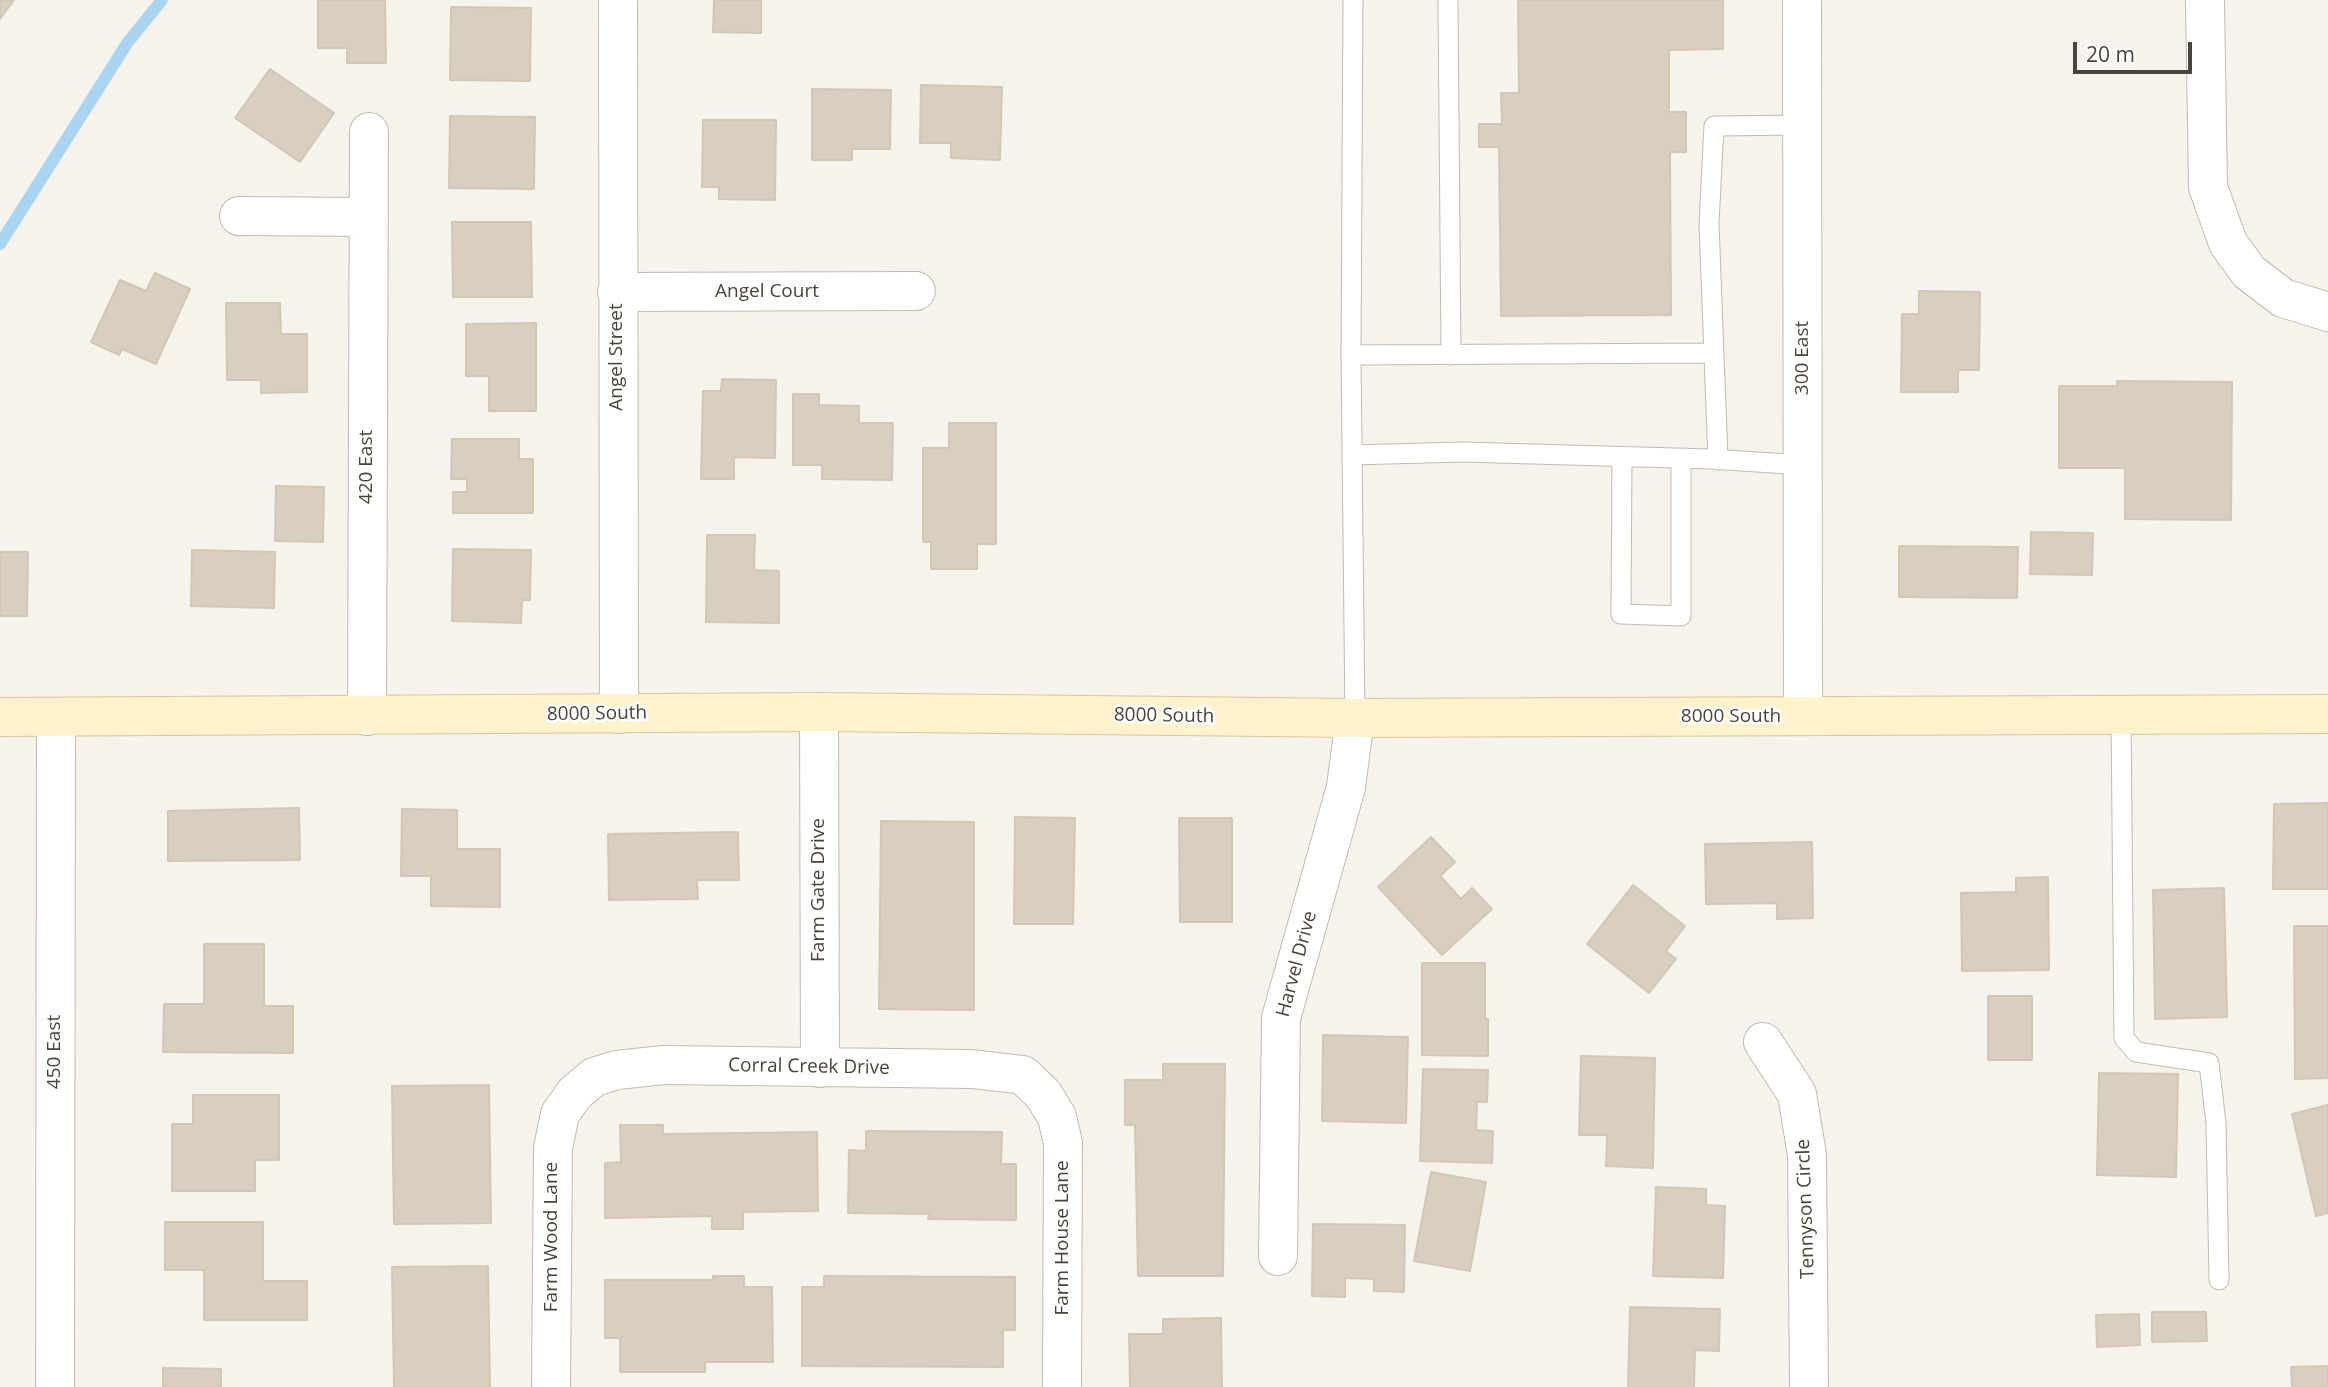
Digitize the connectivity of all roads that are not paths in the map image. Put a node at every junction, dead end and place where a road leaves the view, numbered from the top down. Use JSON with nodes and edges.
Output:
{"nodes":[{"id":1,"x":618,"y":0,"type":"edge"},
{"id":2,"x":1353,"y":0,"type":"edge"},
{"id":3,"x":1448,"y":0,"type":"edge"},
{"id":4,"x":1802,"y":0,"type":"edge"},
{"id":5,"x":2205,"y":0,"type":"edge"},
{"id":6,"x":1802,"y":125,"type":"junction"},
{"id":7,"x":369,"y":132,"type":"dead end"},
{"id":8,"x":239,"y":216,"type":"dead end"},
{"id":9,"x":368,"y":217,"type":"junction"},
{"id":10,"x":916,"y":291,"type":"dead end"},
{"id":11,"x":617,"y":292,"type":"junction"},
{"id":12,"x":2328,"y":312,"type":"edge"},
{"id":13,"x":1714,"y":353,"type":"junction"},
{"id":14,"x":1351,"y":355,"type":"junction"},
{"id":15,"x":1451,"y":355,"type":"junction"},
{"id":16,"x":1352,"y":456,"type":"junction"},
{"id":17,"x":1622,"y":457,"type":"junction"},
{"id":18,"x":1681,"y":459,"type":"junction"},
{"id":19,"x":1718,"y":460,"type":"junction"},
{"id":20,"x":1803,"y":465,"type":"junction"},
{"id":21,"x":819,"y":712,"type":"junction"},
{"id":22,"x":619,"y":714,"type":"junction"},
{"id":23,"x":2121,"y":714,"type":"junction"},
{"id":24,"x":2328,"y":714,"type":"edge"},
{"id":25,"x":366,"y":716,"type":"junction"},
{"id":26,"x":1803,"y":716,"type":"junction"},
{"id":27,"x":0,"y":717,"type":"edge"},
{"id":28,"x":56,"y":717,"type":"junction"},
{"id":29,"x":1355,"y":718,"type":"junction"},
{"id":30,"x":1763,"y":1042,"type":"dead end"},
{"id":31,"x":820,"y":1068,"type":"junction"},
{"id":32,"x":575,"y":1093,"type":"joint"},
{"id":33,"x":1043,"y":1094,"type":"joint"},
{"id":34,"x":1278,"y":1256,"type":"dead end"},
{"id":35,"x":2219,"y":1280,"type":"dead end"},
{"id":36,"x":55,"y":1387,"type":"edge"},
{"id":37,"x":551,"y":1387,"type":"edge"},
{"id":38,"x":1062,"y":1387,"type":"edge"},
{"id":39,"x":1809,"y":1387,"type":"edge"}],
"edges":[{"from":1,"to":11,"type":"street","name":"Angel Street"},
{"from":2,"to":14,"type":"lane"},
{"from":3,"to":15,"type":"lane"},
{"from":4,"to":6,"type":"street","name":"300 East"},
{"from":5,"to":12,"type":"street"},
{"from":6,"to":13,"type":"lane"},
{"from":6,"to":20,"type":"street","name":"300 East"},
{"from":7,"to":9,"type":"street","name":"420 East"},
{"from":8,"to":9,"type":"street"},
{"from":9,"to":25,"type":"street","name":"420 East"},
{"from":10,"to":11,"type":"street","name":"Angel Court"},
{"from":11,"to":22,"type":"street","name":"Angel Street"},
{"from":13,"to":15,"type":"lane"},
{"from":13,"to":19,"type":"lane"},
{"from":14,"to":15,"type":"lane"},
{"from":14,"to":16,"type":"lane"},
{"from":16,"to":17,"type":"lane"},
{"from":16,"to":29,"type":"lane"},
{"from":17,"to":18,"type":"lane"},
{"from":17,"to":18,"type":"lane"},
{"from":18,"to":19,"type":"lane"},
{"from":19,"to":20,"type":"lane"},
{"from":20,"to":26,"type":"street","name":"300 East"},
{"from":21,"to":22,"type":"street","name":"8000 South"},
{"from":21,"to":29,"type":"street","name":"8000 South"},
{"from":21,"to":31,"type":"street","name":"Farm Gate Drive"},
{"from":22,"to":25,"type":"street","name":"8000 South"},
{"from":23,"to":24,"type":"street","name":"8000 South"},
{"from":23,"to":26,"type":"street","name":"8000 South"},
{"from":23,"to":35,"type":"lane"},
{"from":25,"to":28,"type":"street","name":"8000 South"},
{"from":26,"to":29,"type":"street","name":"8000 South"},
{"from":27,"to":28,"type":"street","name":"8000 South"},
{"from":28,"to":36,"type":"street","name":"450 East"},
{"from":29,"to":34,"type":"street","name":"Harvel Drive"},
{"from":30,"to":39,"type":"street","name":"Tennyson Circle"},
{"from":31,"to":32,"type":"street","name":"Corral Creek Drive"},
{"from":31,"to":33,"type":"street","name":"Corral Creek Drive"},
{"from":32,"to":37,"type":"street","name":"Farm Wood Lane"},
{"from":33,"to":38,"type":"street","name":"Farm House Lane"}]}
